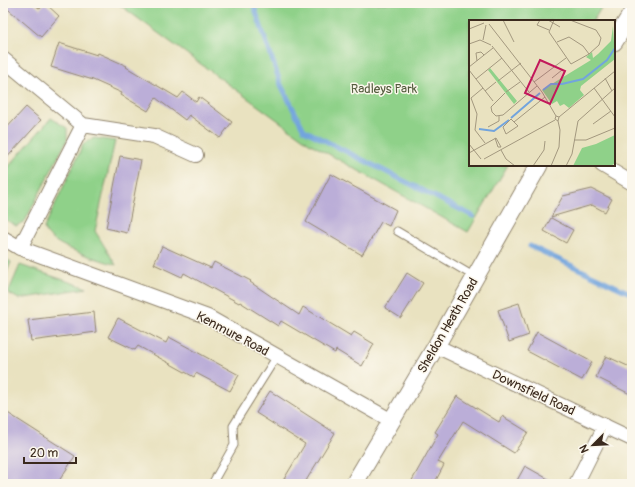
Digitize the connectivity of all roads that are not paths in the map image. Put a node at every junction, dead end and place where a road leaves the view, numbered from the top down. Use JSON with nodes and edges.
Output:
{"nodes":[{"id":1,"x":632,"y":13,"type":"edge"},
{"id":2,"x":615,"y":40,"type":"edge"},
{"id":3,"x":3,"y":59,"type":"edge"},
{"id":4,"x":83,"y":125,"type":"junction"},
{"id":5,"x":196,"y":155,"type":"dead end"},
{"id":6,"x":538,"y":166,"type":"edge"},
{"id":7,"x":604,"y":166,"type":"edge"},
{"id":8,"x":632,"y":183,"type":"edge"},
{"id":9,"x":397,"y":231,"type":"dead end"},
{"id":10,"x":3,"y":238,"type":"edge"},
{"id":11,"x":20,"y":248,"type":"junction"},
{"id":12,"x":475,"y":277,"type":"junction"},
{"id":13,"x":436,"y":346,"type":"junction"},
{"id":14,"x":277,"y":356,"type":"junction"},
{"id":15,"x":392,"y":421,"type":"junction"},
{"id":16,"x":605,"y":426,"type":"junction"},
{"id":17,"x":632,"y":438,"type":"edge"},
{"id":18,"x":212,"y":484,"type":"edge"},
{"id":19,"x":354,"y":484,"type":"edge"},
{"id":20,"x":576,"y":484,"type":"edge"}],
"edges":[{"from":1,"to":2,"type":"street"},
{"from":3,"to":4,"type":"street"},
{"from":4,"to":5,"type":"street"},
{"from":4,"to":11,"type":"street"},
{"from":6,"to":12,"type":"street","name":"Sheldon Heath Road"},
{"from":7,"to":8,"type":"street"},
{"from":9,"to":12,"type":"lane"},
{"from":10,"to":11,"type":"street","name":"Kenmure Road"},
{"from":11,"to":14,"type":"street","name":"Kenmure Road"},
{"from":12,"to":13,"type":"street","name":"Sheldon Heath Road"},
{"from":13,"to":15,"type":"street","name":"Sheldon Heath Road"},
{"from":13,"to":16,"type":"street","name":"Downsfield Road"},
{"from":14,"to":15,"type":"street","name":"Kenmure Road"},
{"from":14,"to":18,"type":"lane"},
{"from":15,"to":19,"type":"street","name":"Sheldon Heath Road"},
{"from":16,"to":17,"type":"street","name":"Downsfield Road"},
{"from":16,"to":20,"type":"street"}]}
